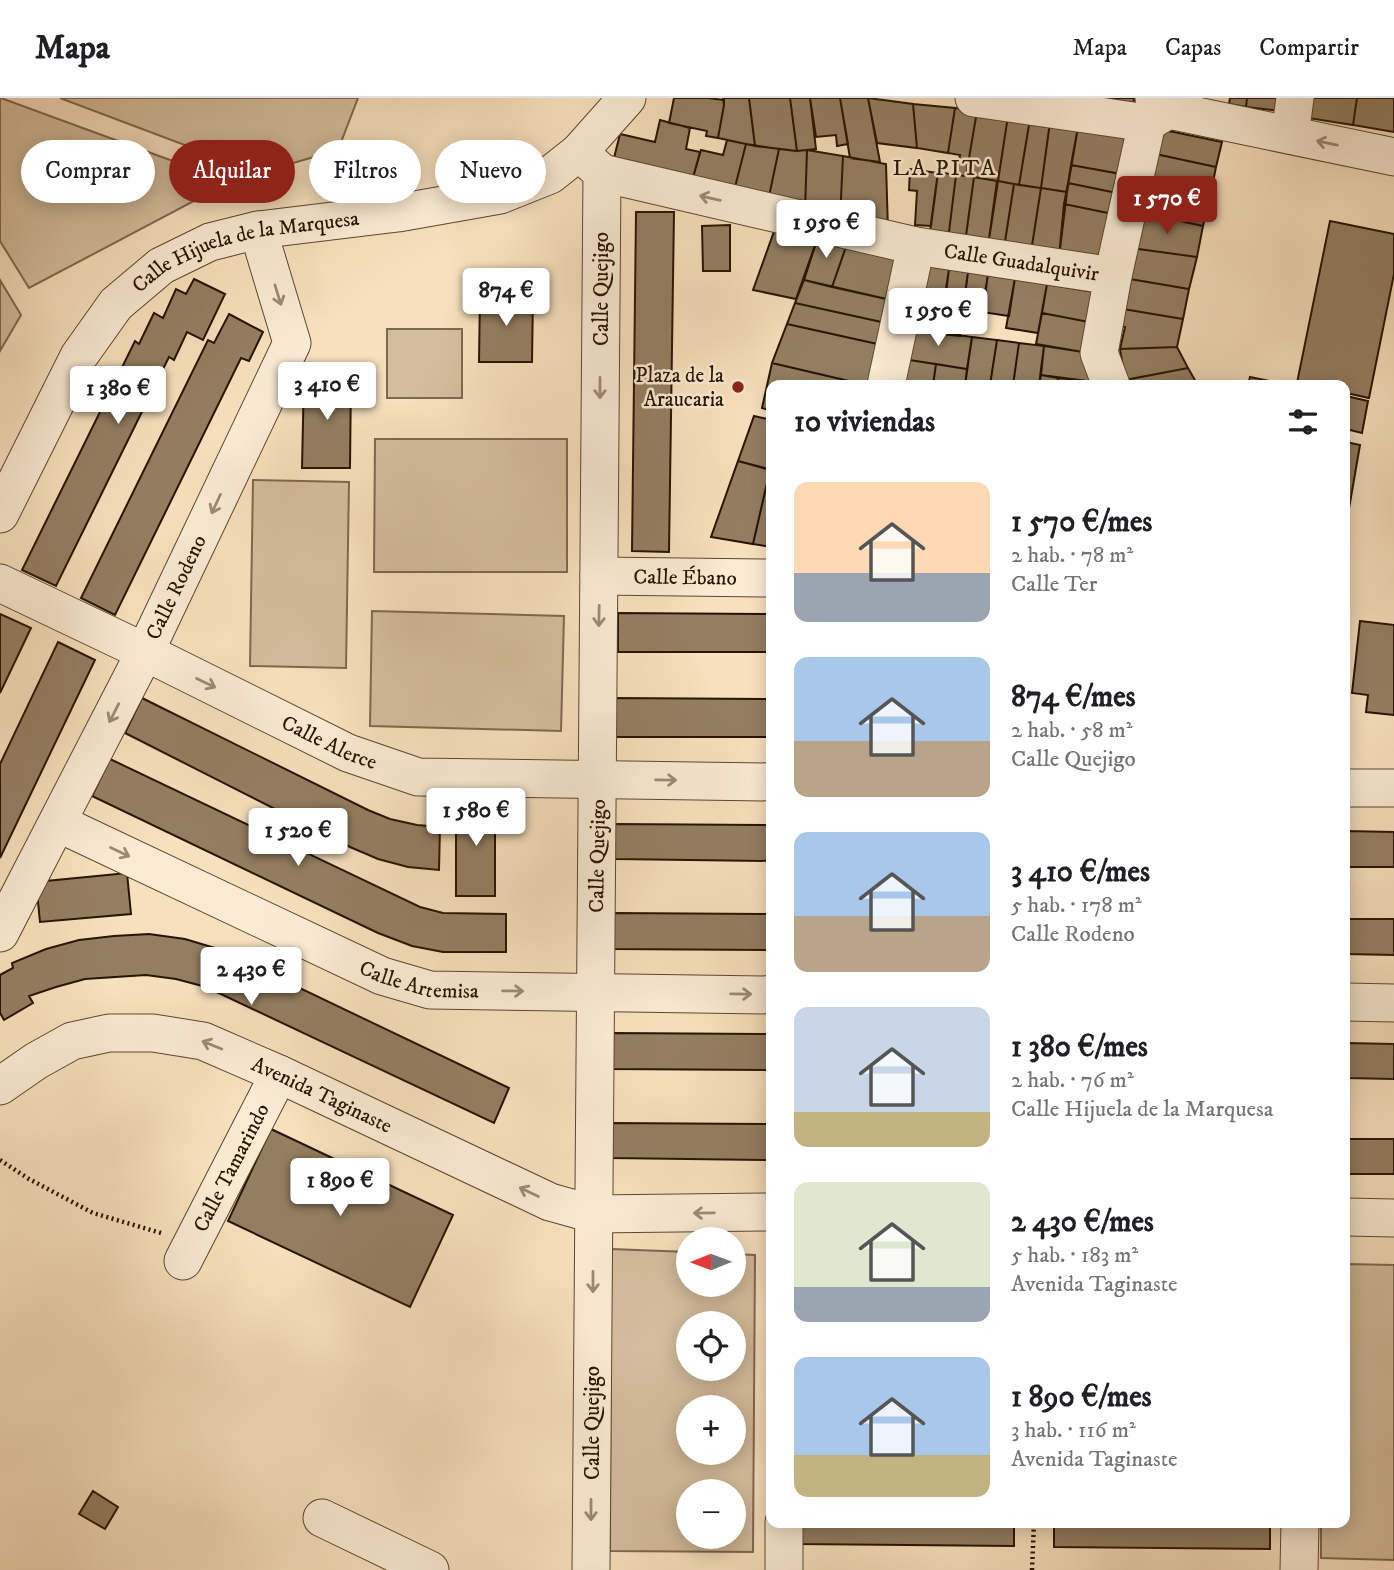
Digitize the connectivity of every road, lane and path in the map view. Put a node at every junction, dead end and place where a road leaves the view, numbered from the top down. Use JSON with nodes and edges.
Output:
{"nodes":[{"id":1,"x":627,"y":98,"type":"edge"},
{"id":2,"x":974,"y":98,"type":"edge"},
{"id":3,"x":1295,"y":98,"type":"edge"},
{"id":4,"x":1156,"y":110,"type":"edge"},
{"id":5,"x":1290,"y":135,"type":"junction"},
{"id":6,"x":1394,"y":157,"type":"edge"},
{"id":7,"x":590,"y":163,"type":"junction"},
{"id":8,"x":258,"y":230,"type":"junction"},
{"id":9,"x":916,"y":246,"type":"junction"},
{"id":10,"x":1113,"y":276,"type":"junction"},
{"id":11,"x":887,"y":380,"type":"edge"},
{"id":12,"x":1109,"y":380,"type":"edge"},
{"id":13,"x":0,"y":514,"type":"edge"},
{"id":14,"x":599,"y":576,"type":"junction"},
{"id":15,"x":766,"y":578,"type":"edge"},
{"id":16,"x":0,"y":583,"type":"edge"},
{"id":17,"x":145,"y":652,"type":"junction"},
{"id":18,"x":598,"y":780,"type":"junction"},
{"id":19,"x":766,"y":782,"type":"edge"},
{"id":20,"x":1350,"y":788,"type":"edge"},
{"id":21,"x":1394,"y":788,"type":"edge"},
{"id":22,"x":58,"y":823,"type":"junction"},
{"id":23,"x":0,"y":933,"type":"edge"},
{"id":24,"x":595,"y":993,"type":"junction"},
{"id":25,"x":766,"y":995,"type":"edge"},
{"id":26,"x":1350,"y":1002,"type":"edge"},
{"id":27,"x":1394,"y":1003,"type":"edge"},
{"id":28,"x":279,"y":1074,"type":"junction"},
{"id":29,"x":0,"y":1086,"type":"edge"},
{"id":30,"x":0,"y":1160,"type":"edge"},
{"id":31,"x":766,"y":1212,"type":"edge"},
{"id":32,"x":593,"y":1214,"type":"junction"},
{"id":33,"x":1350,"y":1217,"type":"edge"},
{"id":34,"x":1394,"y":1219,"type":"edge"},
{"id":35,"x":188,"y":1251,"type":"joint"},
{"id":36,"x":323,"y":1518,"type":"dead end"},
{"id":37,"x":784,"y":1528,"type":"edge"},
{"id":38,"x":1034,"y":1528,"type":"edge"},
{"id":39,"x":1300,"y":1528,"type":"edge"},
{"id":40,"x":430,"y":1570,"type":"edge"},
{"id":41,"x":591,"y":1570,"type":"edge"},
{"id":42,"x":784,"y":1570,"type":"edge"},
{"id":43,"x":1032,"y":1570,"type":"edge"},
{"id":44,"x":1299,"y":1570,"type":"edge"}],
"edges":[{"from":1,"to":7,"type":"street","name":"Calle Hijuela de la Marquesa"},
{"from":2,"to":4,"type":"street"},
{"from":3,"to":5,"type":"street"},
{"from":4,"to":5,"type":"street"},
{"from":4,"to":10,"type":"street"},
{"from":6,"to":5,"type":"street","one_way":true},
{"from":7,"to":8,"type":"street","name":"Calle Hijuela de la Marquesa"},
{"from":9,"to":7,"type":"street","name":"Calle Guadalquivir","one_way":true},
{"from":7,"to":14,"type":"street","name":"Calle Quejigo","one_way":true},
{"from":8,"to":13,"type":"street","name":"Calle Hijuela de la Marquesa"},
{"from":8,"to":17,"type":"street","name":"Calle Rodeno","one_way":true},
{"from":9,"to":10,"type":"street","name":"Calle Guadalquivir"},
{"from":9,"to":11,"type":"street"},
{"from":10,"to":12,"type":"street"},
{"from":14,"to":15,"type":"street","name":"Calle Ébano"},
{"from":14,"to":18,"type":"street","name":"Calle Quejigo","one_way":true},
{"from":16,"to":17,"type":"street","name":"Calle Alerce"},
{"from":17,"to":18,"type":"street","name":"Calle Alerce","one_way":true},
{"from":17,"to":22,"type":"street","name":"Calle Rodeno","one_way":true},
{"from":18,"to":19,"type":"street","name":"Calle Alerce","one_way":true},
{"from":18,"to":24,"type":"street","name":"Calle Quejigo"},
{"from":20,"to":21,"type":"street"},
{"from":22,"to":23,"type":"street","name":"Calle Rodeno"},
{"from":22,"to":24,"type":"street","name":"Calle Artemisa","one_way":true},
{"from":24,"to":25,"type":"street","name":"Calle Artemisa","one_way":true},
{"from":24,"to":32,"type":"street","name":"Calle Quejigo"},
{"from":26,"to":27,"type":"street"},
{"from":28,"to":29,"type":"street","name":"Avenida Taginaste","one_way":true},
{"from":32,"to":28,"type":"street","name":"Avenida Taginaste","one_way":true},
{"from":28,"to":35,"type":"street","name":"Calle Tamarindo"},
{"from":30,"to":35,"type":"path"},
{"from":31,"to":32,"type":"street","name":"Avenida Taginaste","one_way":true},
{"from":32,"to":41,"type":"street","name":"Calle Quejigo","one_way":true},
{"from":33,"to":34,"type":"street"},
{"from":36,"to":40,"type":"street"},
{"from":37,"to":42,"type":"street"},
{"from":38,"to":43,"type":"path"},
{"from":39,"to":44,"type":"street"}]}
